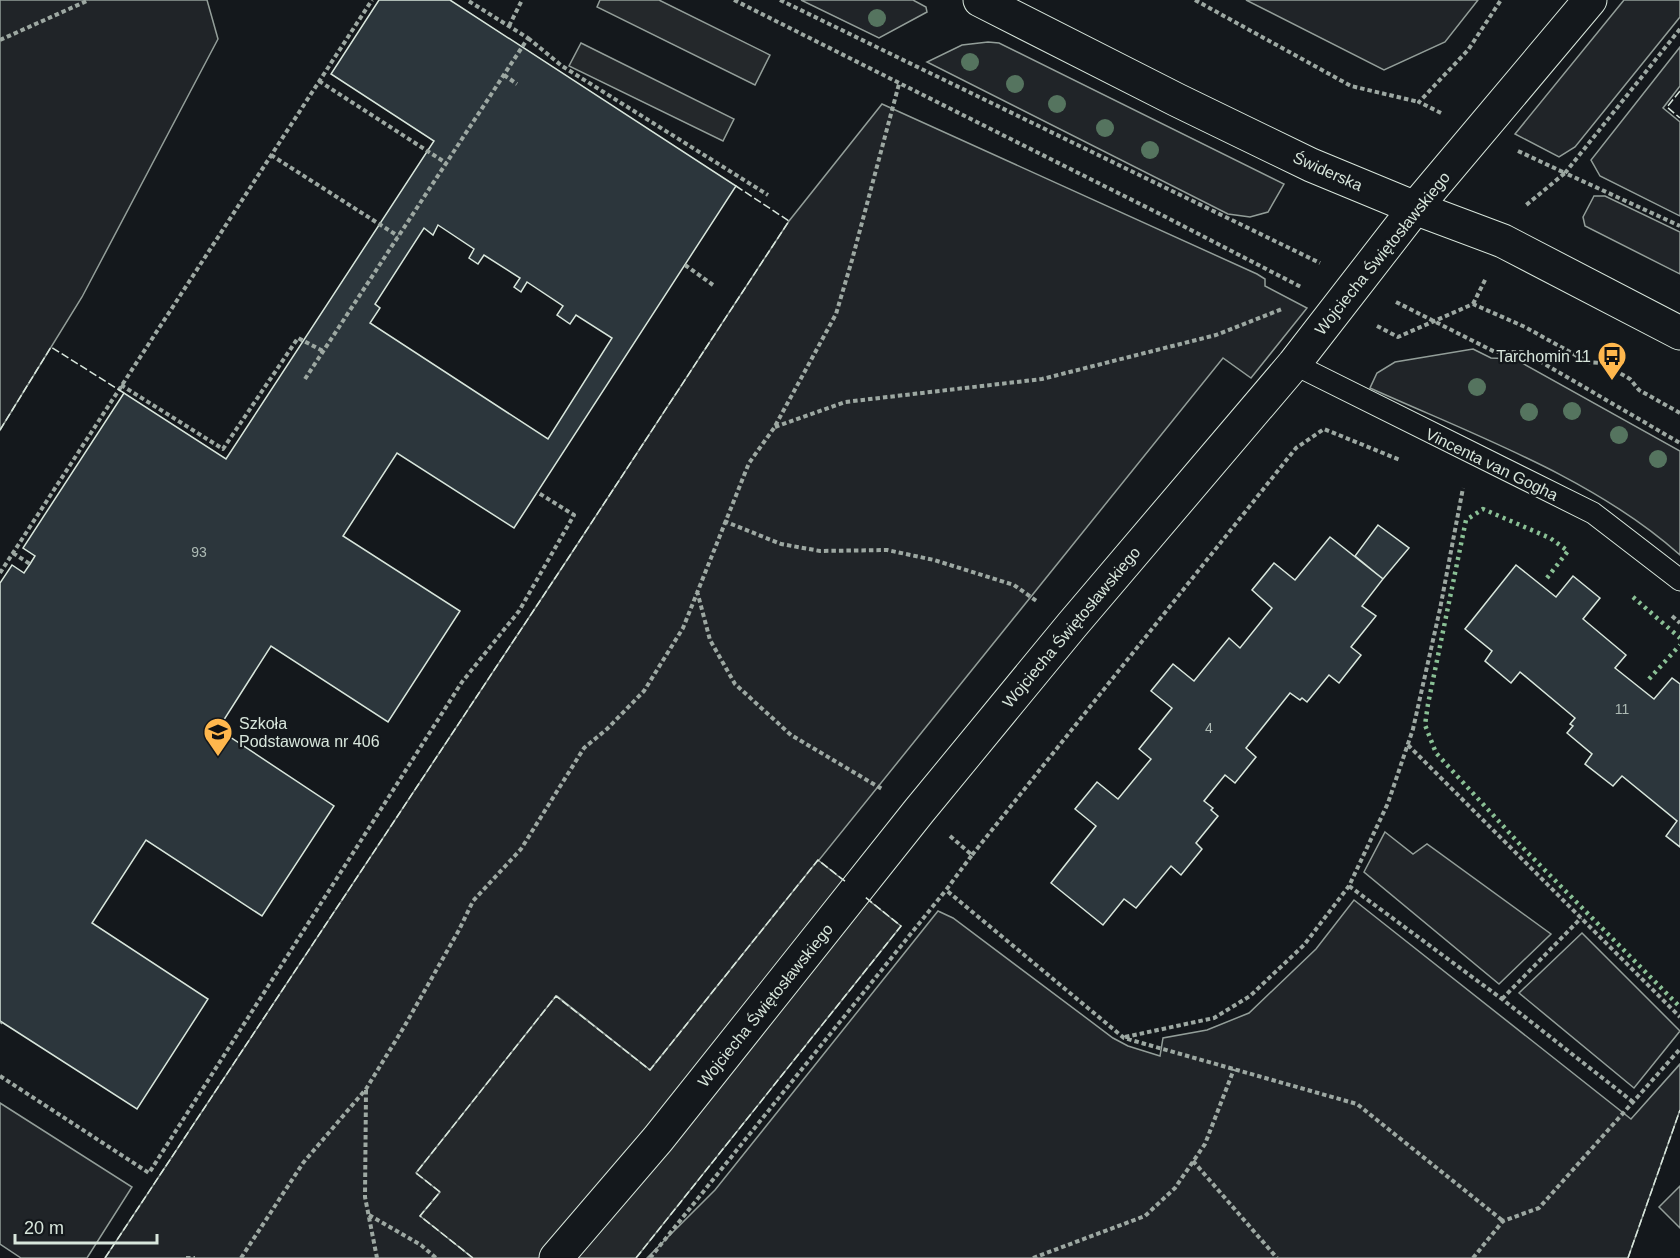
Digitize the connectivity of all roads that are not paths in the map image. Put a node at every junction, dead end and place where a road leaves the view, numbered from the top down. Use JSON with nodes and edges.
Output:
{"nodes":[{"id":1,"x":980,"y":0,"type":"edge"},
{"id":2,"x":1590,"y":0,"type":"edge"},
{"id":3,"x":1415,"y":208,"type":"junction"},
{"id":4,"x":1680,"y":333,"type":"edge"},
{"id":5,"x":1294,"y":364,"type":"junction"},
{"id":6,"x":1680,"y":580,"type":"edge"},
{"id":7,"x":556,"y":1258,"type":"edge"}],
"edges":[{"from":1,"to":3,"type":"street","name":"Świderska"},
{"from":2,"to":3,"type":"street","name":"Wojciecha Świętosławskiego"},
{"from":3,"to":4,"type":"street","name":"Świderska"},
{"from":3,"to":5,"type":"street","name":"Wojciecha Świętosławskiego"},
{"from":5,"to":6,"type":"lane","name":"Vincenta van Gogha"},
{"from":5,"to":7,"type":"street","name":"Wojciecha Świętosławskiego"}]}
